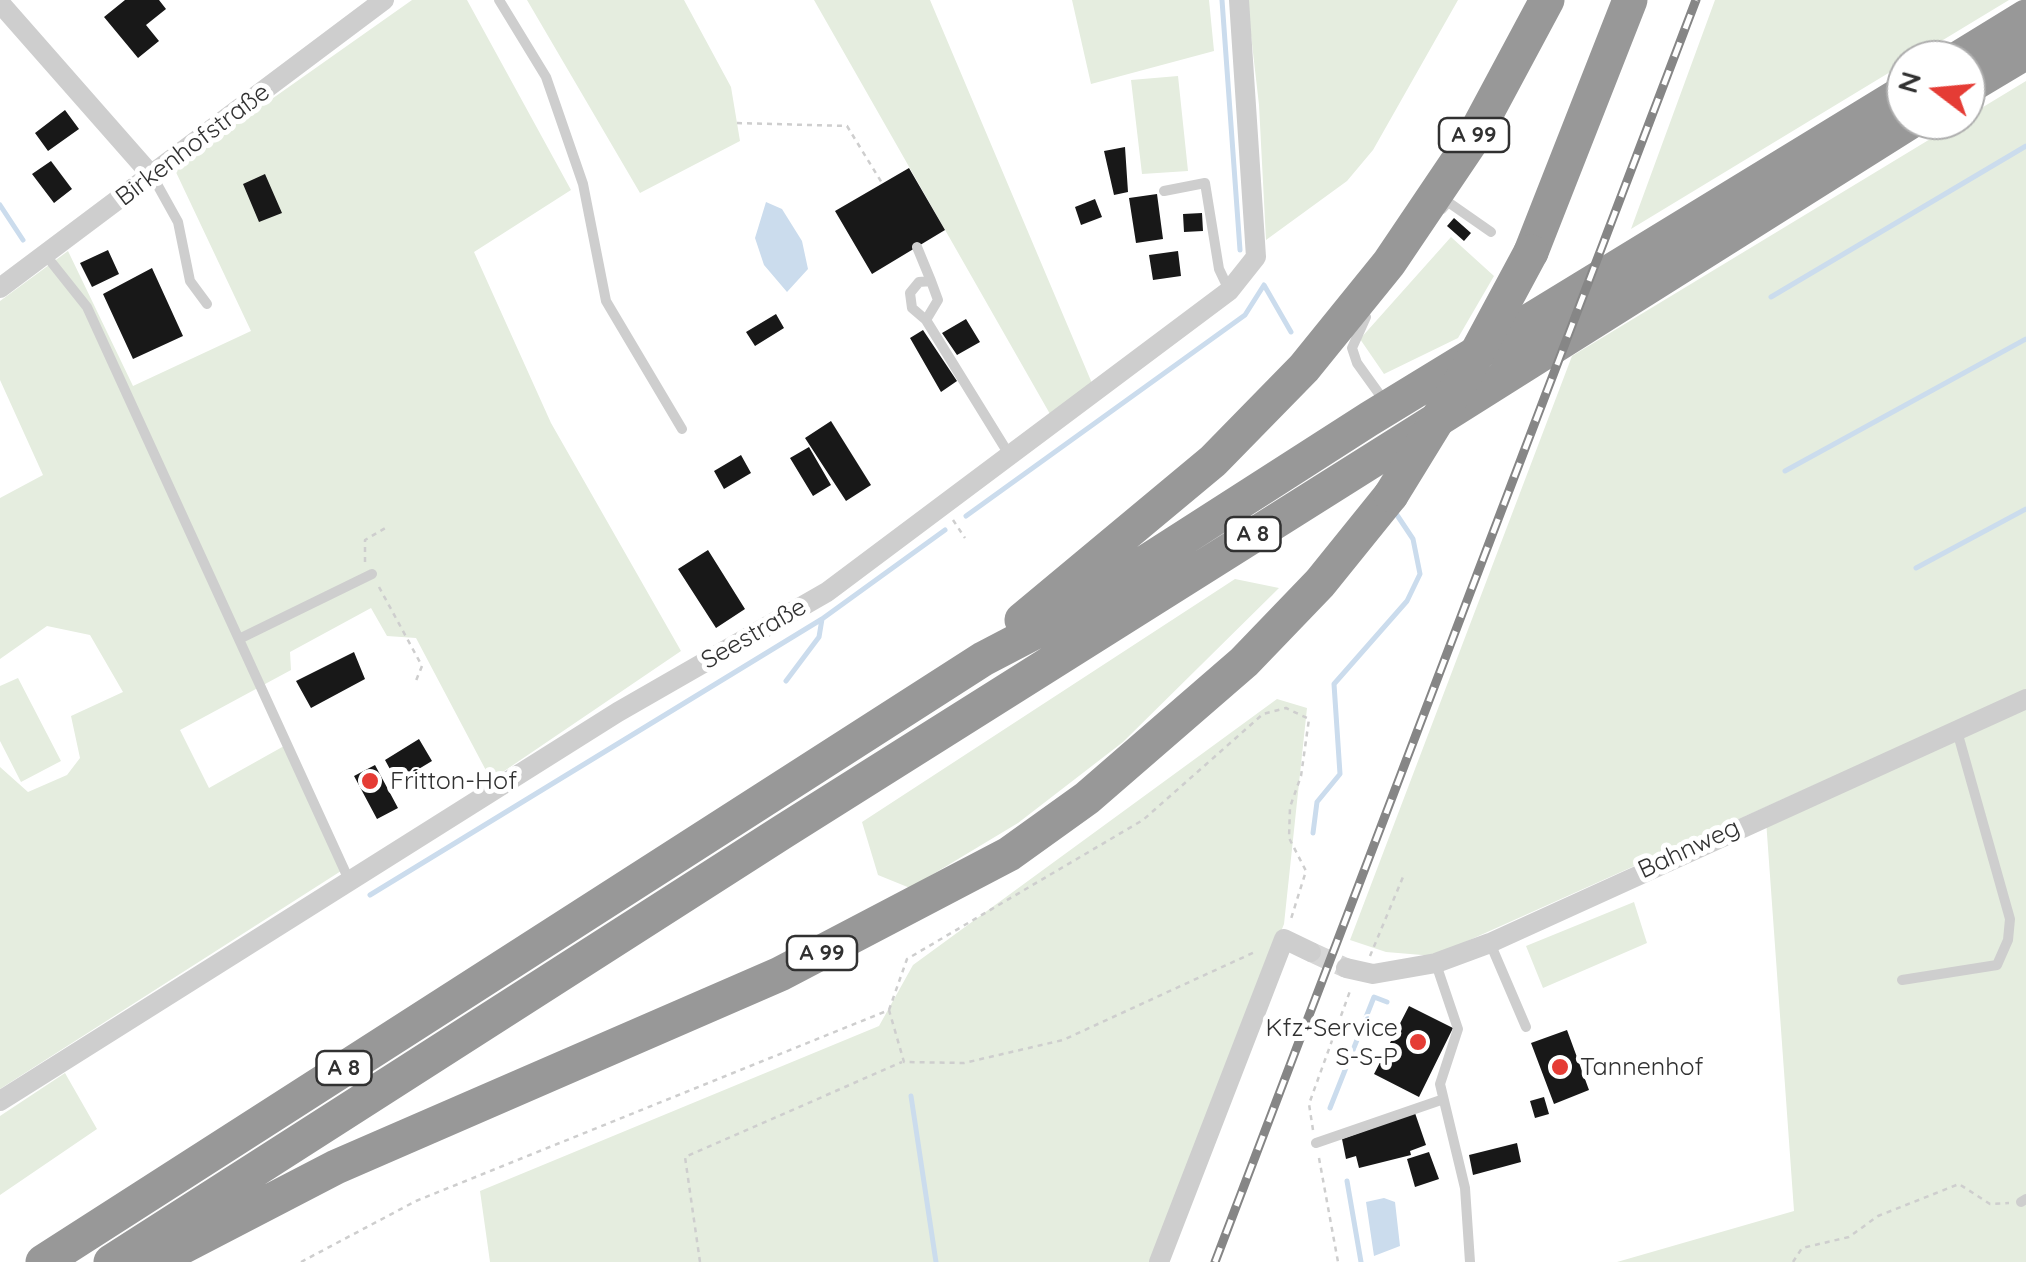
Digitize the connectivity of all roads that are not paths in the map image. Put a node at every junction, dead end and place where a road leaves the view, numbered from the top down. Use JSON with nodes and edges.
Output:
{"nodes":[{"id":1,"x":384,"y":0,"type":"edge"},
{"id":2,"x":498,"y":0,"type":"edge"},
{"id":3,"x":1239,"y":0,"type":"edge"},
{"id":4,"x":1547,"y":0,"type":"edge"},
{"id":5,"x":1630,"y":0,"type":"edge"},
{"id":6,"x":0,"y":3,"type":"edge"},
{"id":7,"x":2026,"y":17,"type":"edge"},
{"id":8,"x":1986,"y":42,"type":"edge"},
{"id":9,"x":2026,"y":52,"type":"edge"},
{"id":10,"x":1986,"y":76,"type":"edge"},
{"id":11,"x":1886,"y":103,"type":"edge"},
{"id":12,"x":1886,"y":137,"type":"edge"},
{"id":13,"x":154,"y":177,"type":"junction"},
{"id":14,"x":1164,"y":191,"type":"dead end"},
{"id":15,"x":1491,"y":232,"type":"dead end"},
{"id":16,"x":917,"y":247,"type":"dead end"},
{"id":17,"x":44,"y":253,"type":"junction"},
{"id":18,"x":931,"y":281,"type":"junction"},
{"id":19,"x":0,"y":288,"type":"edge"},
{"id":20,"x":1386,"y":289,"type":"dead end"},
{"id":21,"x":1230,"y":291,"type":"junction"},
{"id":22,"x":207,"y":304,"type":"dead end"},
{"id":23,"x":1376,"y":304,"type":"dead end"},
{"id":24,"x":926,"y":320,"type":"junction"},
{"id":25,"x":1388,"y":407,"type":"junction"},
{"id":26,"x":682,"y":429,"type":"dead end"},
{"id":27,"x":1011,"y":457,"type":"junction"},
{"id":28,"x":372,"y":574,"type":"road end"},
{"id":29,"x":239,"y":640,"type":"junction"},
{"id":30,"x":982,"y":659,"type":"junction"},
{"id":31,"x":2026,"y":699,"type":"edge"},
{"id":32,"x":1956,"y":730,"type":"junction"},
{"id":33,"x":349,"y":880,"type":"junction"},
{"id":34,"x":1490,"y":944,"type":"junction"},
{"id":35,"x":1311,"y":952,"type":"tunnel mouth"},
{"id":36,"x":1436,"y":963,"type":"junction"},
{"id":37,"x":1356,"y":970,"type":"tunnel mouth"},
{"id":38,"x":1902,"y":980,"type":"dead end"},
{"id":39,"x":1526,"y":1026,"type":"dead end"},
{"id":40,"x":1440,"y":1100,"type":"junction"},
{"id":41,"x":0,"y":1101,"type":"edge"},
{"id":42,"x":1316,"y":1143,"type":"road end"},
{"id":43,"x":43,"y":1262,"type":"edge"},
{"id":44,"x":111,"y":1262,"type":"edge"},
{"id":45,"x":153,"y":1262,"type":"edge"},
{"id":46,"x":1159,"y":1262,"type":"edge"},
{"id":47,"x":1470,"y":1262,"type":"edge"}],
"edges":[{"from":1,"to":13,"type":"street","name":"Birkenhofstraße"},
{"from":2,"to":26,"type":"lane"},
{"from":3,"to":21,"type":"street","name":"Seestraße"},
{"from":4,"to":30,"type":"highway","number":"A 99"},
{"from":5,"to":45,"type":"highway","number":"A 99","bridge":true},
{"from":6,"to":13,"type":"street"},
{"from":7,"to":8,"type":"highway"},
{"from":9,"to":10,"type":"highway"},
{"from":11,"to":25,"type":"highway","number":"A 8"},
{"from":12,"to":44,"type":"highway","number":"A 8"},
{"from":13,"to":17,"type":"street","name":"Birkenhofstraße"},
{"from":13,"to":22,"type":"lane"},
{"from":14,"to":21,"type":"lane"},
{"from":15,"to":20,"type":"lane"},
{"from":16,"to":18,"type":"lane"},
{"from":17,"to":19,"type":"street","name":"Birkenhofstraße"},
{"from":17,"to":29,"type":"lane"},
{"from":18,"to":24,"type":"lane"},
{"from":18,"to":24,"type":"lane"},
{"from":21,"to":27,"type":"street","name":"Seestraße"},
{"from":23,"to":25,"type":"lane"},
{"from":24,"to":27,"type":"lane"},
{"from":25,"to":30,"type":"highway","number":"A 8"},
{"from":27,"to":33,"type":"street","name":"Seestraße"},
{"from":28,"to":29,"type":"lane"},
{"from":29,"to":33,"type":"lane"},
{"from":30,"to":43,"type":"highway","number":"A 8"},
{"from":31,"to":32,"type":"street","name":"Bahnweg"},
{"from":32,"to":34,"type":"street","name":"Bahnweg"},
{"from":32,"to":38,"type":"lane"},
{"from":33,"to":41,"type":"street","name":"Seestraße"},
{"from":34,"to":36,"type":"street","name":"Bahnweg"},
{"from":34,"to":39,"type":"lane"},
{"from":35,"to":46,"type":"street"},
{"from":36,"to":37,"type":"street","name":"Bahnweg"},
{"from":36,"to":40,"type":"lane"},
{"from":40,"to":42,"type":"lane"},
{"from":40,"to":47,"type":"lane"}]}
